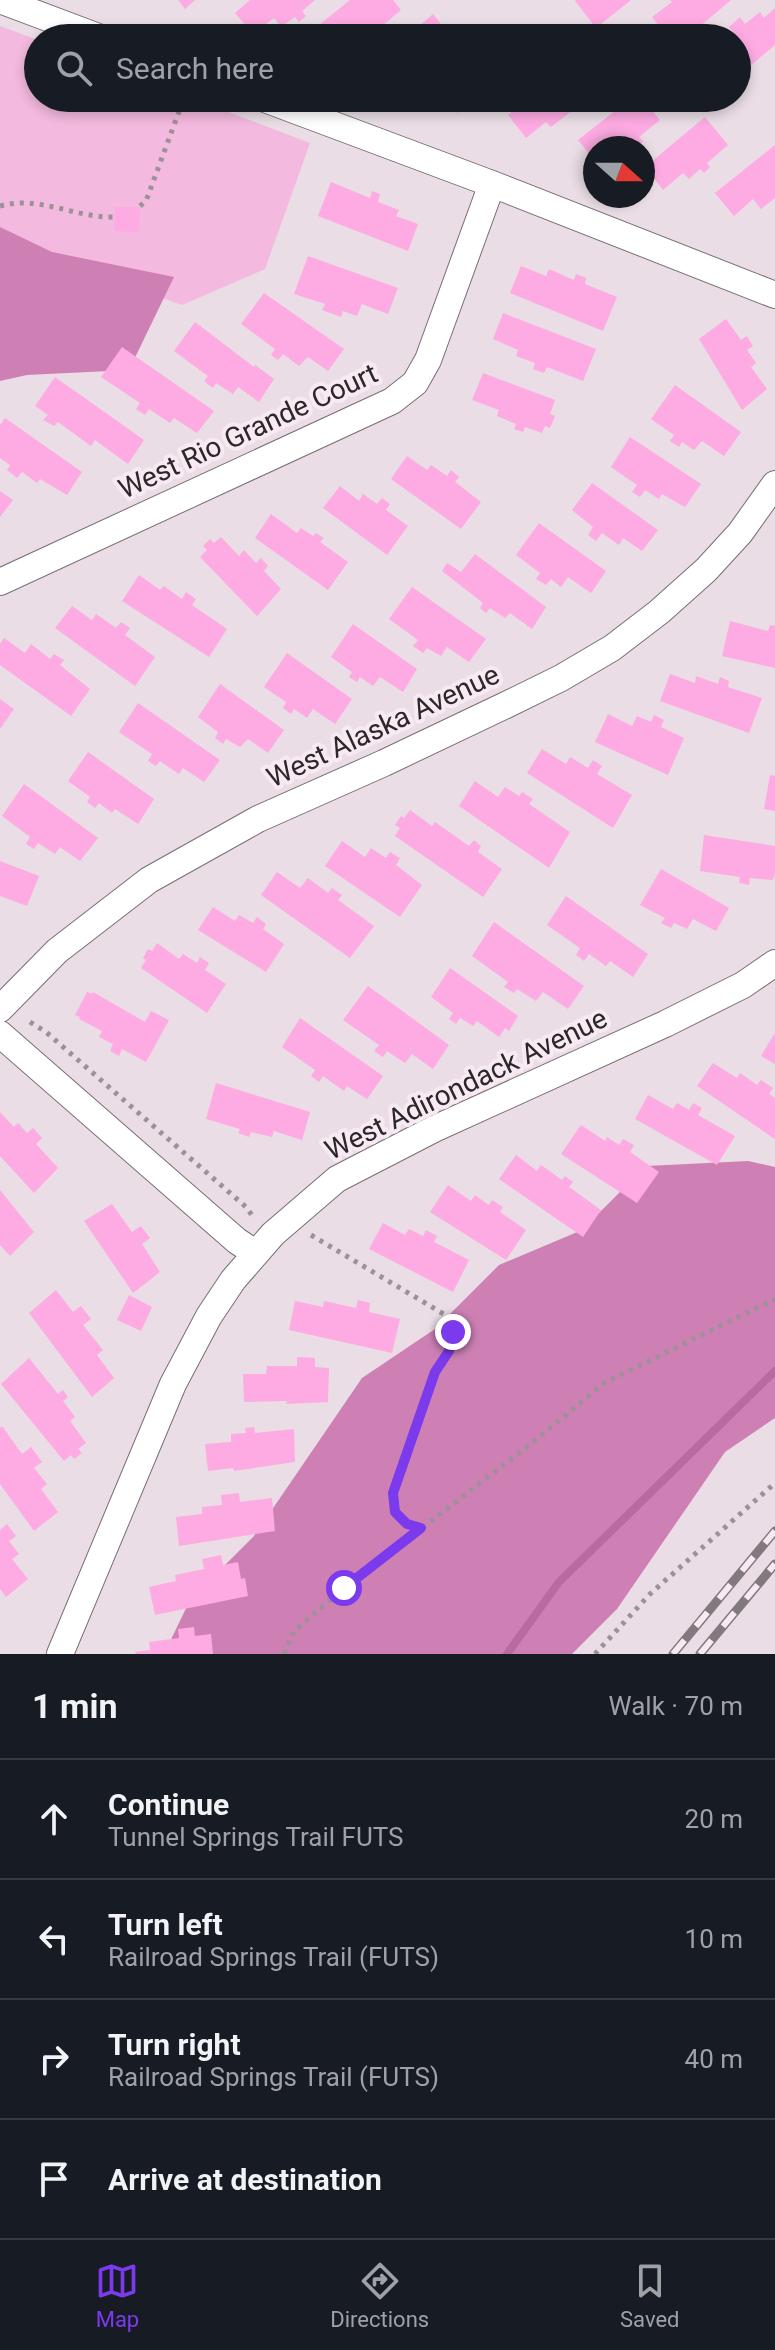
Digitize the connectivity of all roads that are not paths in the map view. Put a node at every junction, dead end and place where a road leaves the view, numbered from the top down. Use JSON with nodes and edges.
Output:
{"nodes":[{"id":1,"x":0,"y":0,"type":"edge"},
{"id":2,"x":64,"y":24,"type":"edge"},
{"id":3,"x":299,"y":112,"type":"edge"},
{"id":4,"x":492,"y":184,"type":"junction"},
{"id":5,"x":775,"y":295,"type":"edge"},
{"id":6,"x":775,"y":484,"type":"edge"},
{"id":7,"x":0,"y":582,"type":"edge"},
{"id":8,"x":775,"y":963,"type":"edge"},
{"id":9,"x":0,"y":1009,"type":"edge"},
{"id":10,"x":0,"y":1034,"type":"edge"},
{"id":11,"x":255,"y":1253,"type":"junction"},
{"id":12,"x":60,"y":1654,"type":"edge"}],
"edges":[{"from":1,"to":2,"type":"street"},
{"from":3,"to":4,"type":"street"},
{"from":4,"to":5,"type":"street"},
{"from":4,"to":7,"type":"street","name":"West Rio Grande Court"},
{"from":6,"to":9,"type":"street","name":"West Alaska Avenue"},
{"from":8,"to":11,"type":"street","name":"West Adirondack Avenue"},
{"from":10,"to":11,"type":"street"},
{"from":11,"to":12,"type":"street","name":"West Adirondack Avenue"}]}
